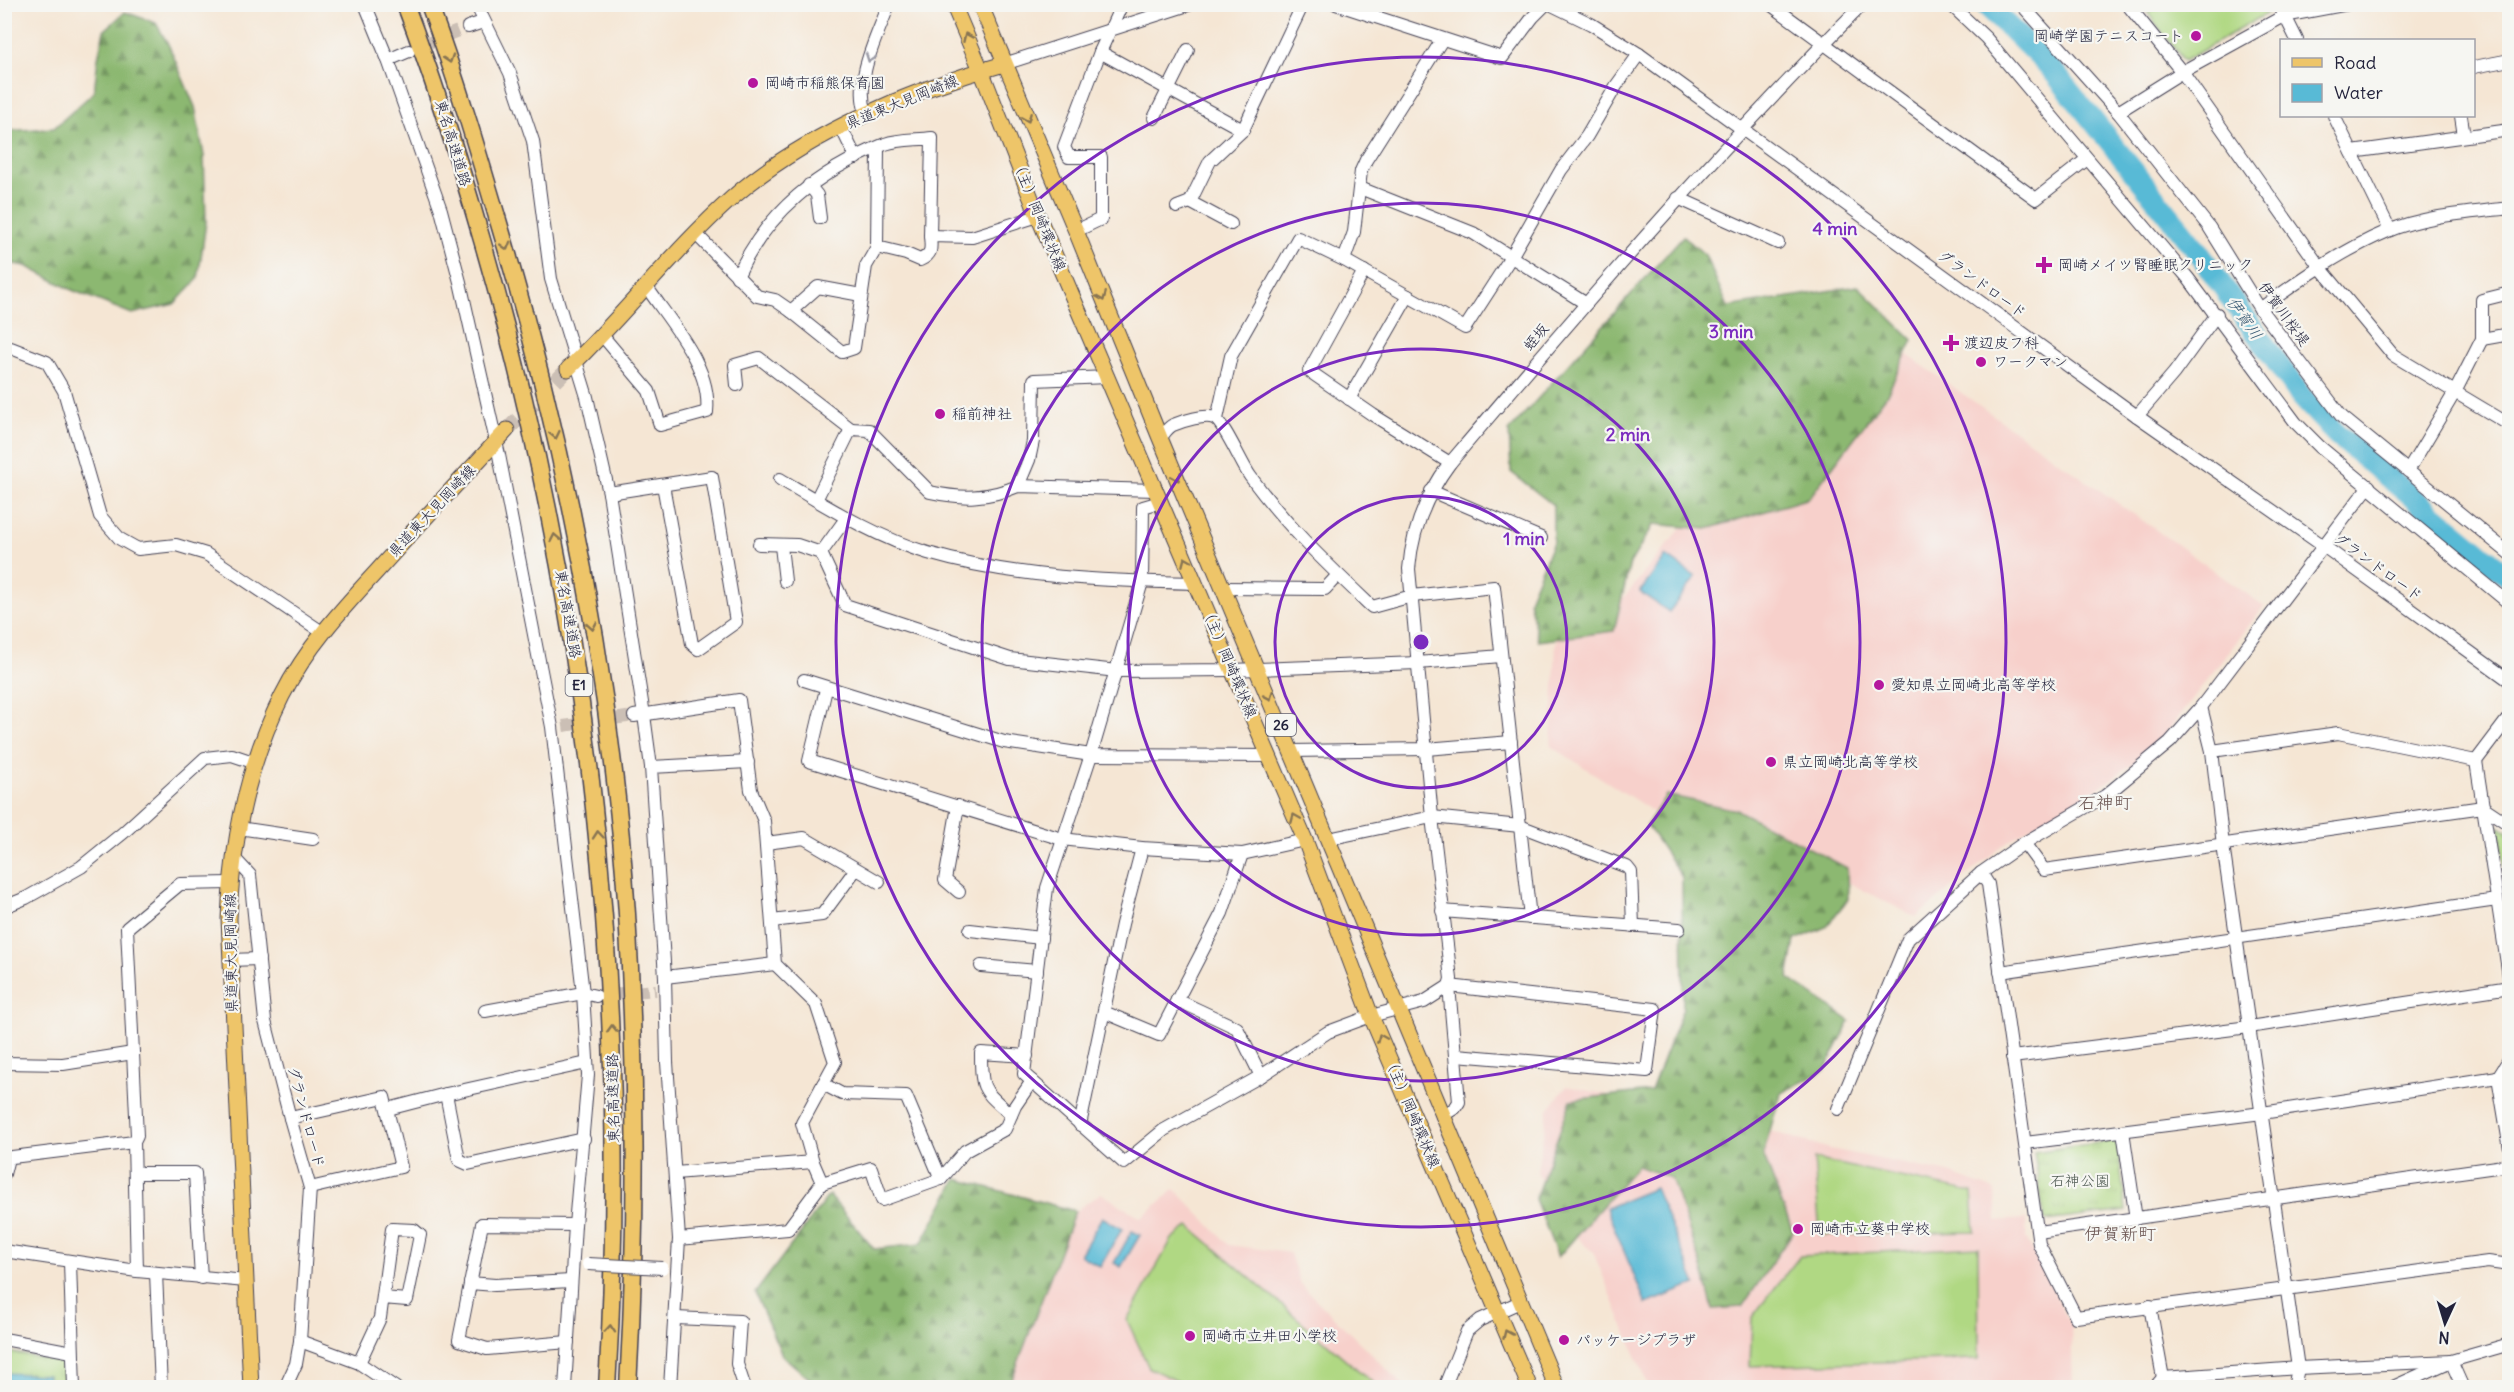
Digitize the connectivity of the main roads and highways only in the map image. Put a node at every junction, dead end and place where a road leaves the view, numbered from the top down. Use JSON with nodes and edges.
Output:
{"nodes":[{"id":1,"x":405,"y":4,"type":"edge"},
{"id":2,"x":429,"y":4,"type":"edge"},
{"id":3,"x":953,"y":4,"type":"edge"},
{"id":4,"x":980,"y":4,"type":"edge"},
{"id":5,"x":1004,"y":64,"type":"junction"},
{"id":6,"x":981,"y":70,"type":"junction"},
{"id":7,"x":572,"y":365,"type":"tunnel mouth"},
{"id":8,"x":507,"y":430,"type":"tunnel mouth"},
{"id":9,"x":251,"y":1388,"type":"edge"},
{"id":10,"x":607,"y":1388,"type":"edge"},
{"id":11,"x":628,"y":1388,"type":"edge"},
{"id":12,"x":1530,"y":1388,"type":"edge"},
{"id":13,"x":1557,"y":1388,"type":"edge"}],
"edges":[{"from":10,"to":1,"type":"highway","name":"東名高速道路","number":"E1","one_way":true},
{"from":2,"to":11,"type":"highway","name":"東名高速道路","number":"E1","one_way":true},
{"from":6,"to":3,"type":"main road","name":"（主）岡崎環状線","number":"26","one_way":true},
{"from":4,"to":5,"type":"main road","name":"（主）岡崎環状線","number":"26"},
{"from":5,"to":6,"type":"main road","name":"県道東大見岡崎線"},
{"from":5,"to":13,"type":"main road","name":"（主）岡崎環状線","number":"26","one_way":true},
{"from":6,"to":7,"type":"main road","name":"県道東大見岡崎線"},
{"from":12,"to":6,"type":"main road","name":"（主）岡崎環状線","number":"26","one_way":true},
{"from":8,"to":9,"type":"main road","name":"県道東大見岡崎線"}]}
